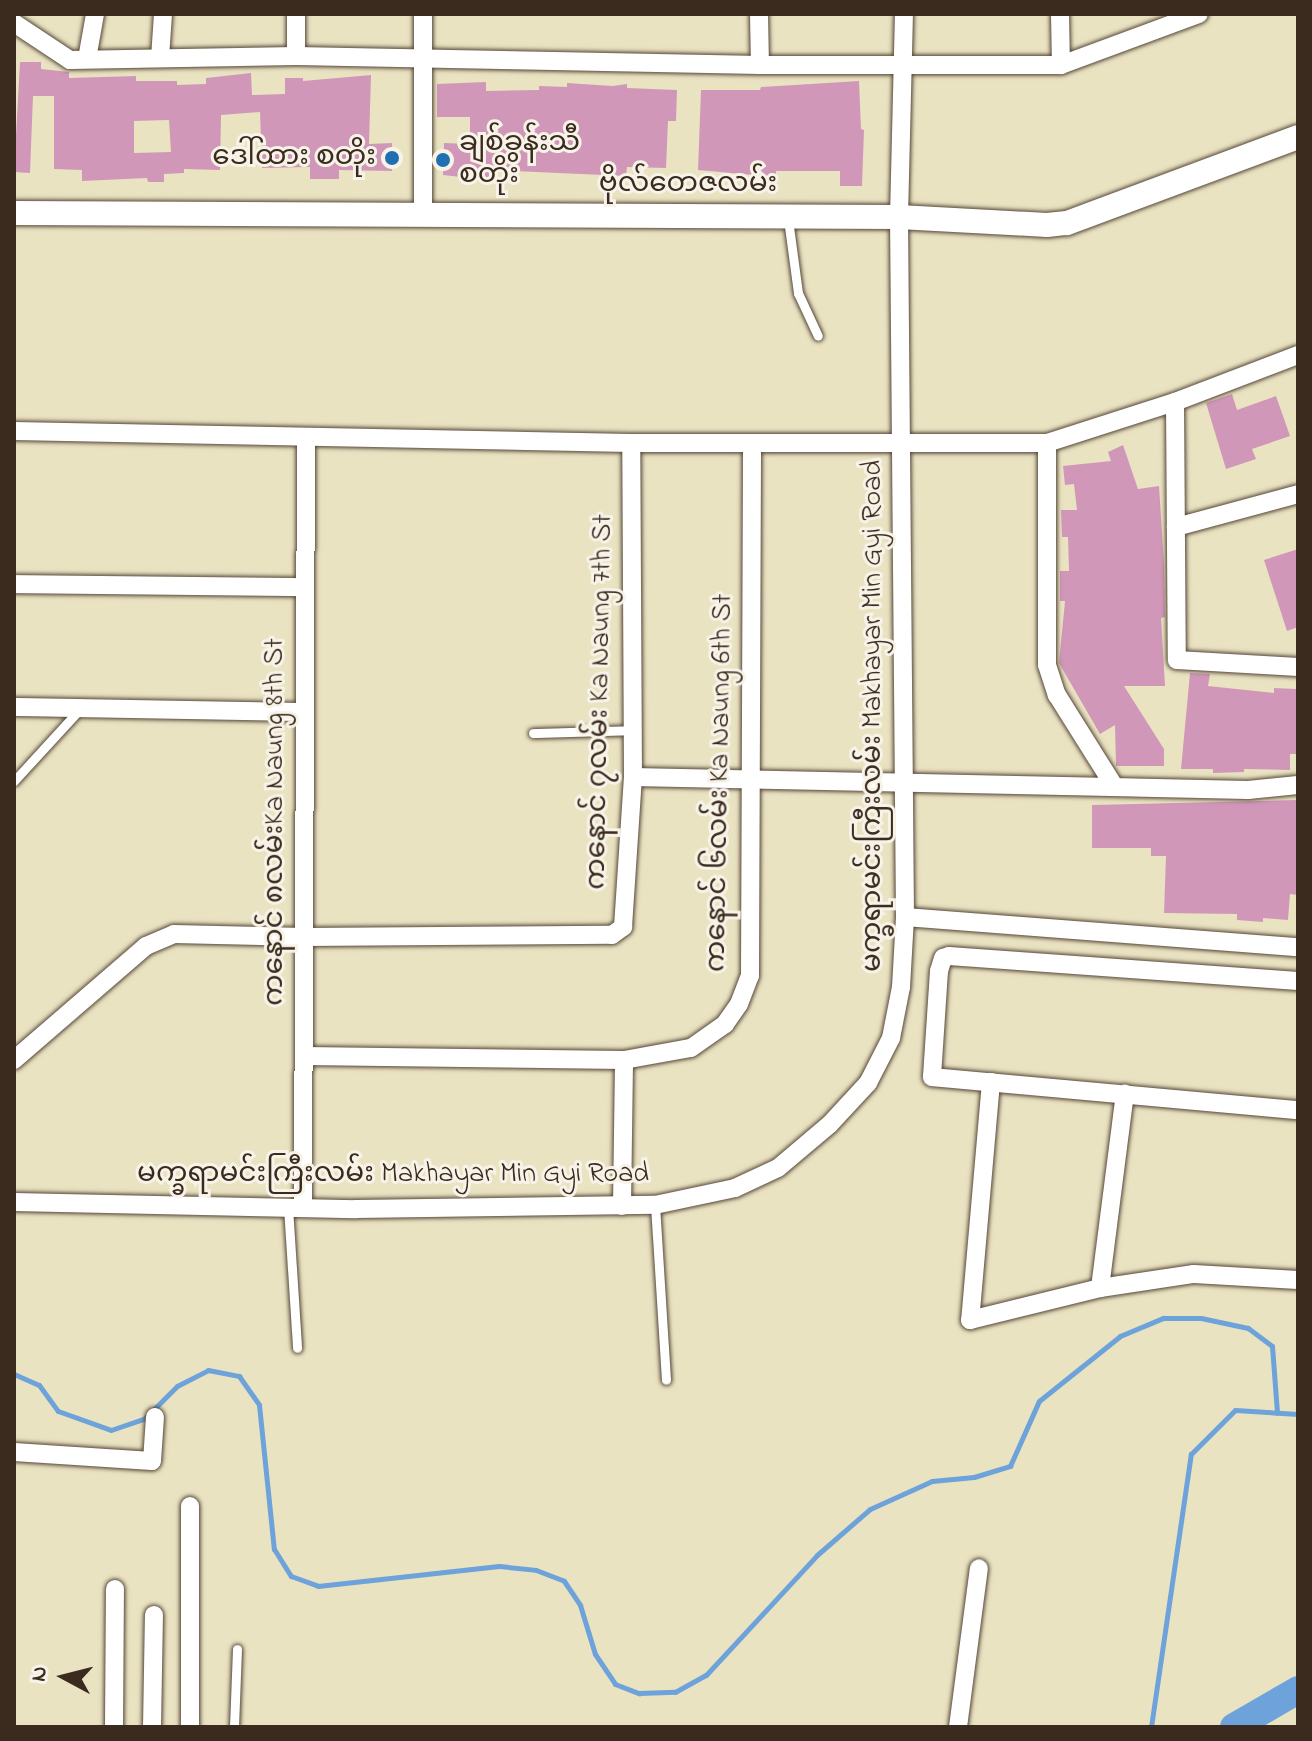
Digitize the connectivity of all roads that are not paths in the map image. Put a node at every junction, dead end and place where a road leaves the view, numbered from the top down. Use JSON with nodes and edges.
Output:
{"nodes":[{"id":1,"x":95,"y":14,"type":"edge"},
{"id":2,"x":163,"y":14,"type":"edge"},
{"id":3,"x":296,"y":14,"type":"edge"},
{"id":4,"x":423,"y":14,"type":"edge"},
{"id":5,"x":759,"y":14,"type":"edge"},
{"id":6,"x":904,"y":14,"type":"edge"},
{"id":7,"x":1060,"y":14,"type":"edge"},
{"id":8,"x":1198,"y":14,"type":"edge"},
{"id":9,"x":14,"y":23,"type":"edge"},
{"id":10,"x":296,"y":56,"type":"junction"},
{"id":11,"x":160,"y":58,"type":"junction"},
{"id":12,"x":423,"y":58,"type":"junction"},
{"id":13,"x":87,"y":59,"type":"junction"},
{"id":14,"x":760,"y":65,"type":"junction"},
{"id":15,"x":1061,"y":65,"type":"junction"},
{"id":16,"x":902,"y":66,"type":"junction"},
{"id":17,"x":1298,"y":137,"type":"edge"},
{"id":18,"x":14,"y":213,"type":"edge"},
{"id":19,"x":423,"y":214,"type":"junction"},
{"id":20,"x":788,"y":216,"type":"junction"},
{"id":21,"x":899,"y":217,"type":"junction"},
{"id":22,"x":818,"y":336,"type":"dead end"},
{"id":23,"x":1297,"y":360,"type":"edge"},
{"id":24,"x":1175,"y":402,"type":"junction"},
{"id":25,"x":14,"y":431,"type":"edge"},
{"id":26,"x":306,"y":438,"type":"junction"},
{"id":27,"x":631,"y":443,"type":"junction"},
{"id":28,"x":1047,"y":443,"type":"junction"},
{"id":29,"x":752,"y":444,"type":"junction"},
{"id":30,"x":902,"y":444,"type":"junction"},
{"id":31,"x":1298,"y":494,"type":"edge"},
{"id":32,"x":1176,"y":527,"type":"junction"},
{"id":33,"x":14,"y":584,"type":"edge"},
{"id":34,"x":305,"y":587,"type":"junction"},
{"id":35,"x":1298,"y":667,"type":"edge"},
{"id":36,"x":14,"y":707,"type":"edge"},
{"id":37,"x":81,"y":707,"type":"junction"},
{"id":38,"x":305,"y":712,"type":"junction"},
{"id":39,"x":633,"y":730,"type":"junction"},
{"id":40,"x":533,"y":733,"type":"dead end"},
{"id":41,"x":633,"y":777,"type":"junction"},
{"id":42,"x":751,"y":778,"type":"junction"},
{"id":43,"x":904,"y":780,"type":"junction"},
{"id":44,"x":14,"y":781,"type":"edge"},
{"id":45,"x":1298,"y":785,"type":"edge"},
{"id":46,"x":1114,"y":786,"type":"junction"},
{"id":47,"x":905,"y":917,"type":"junction"},
{"id":48,"x":304,"y":937,"type":"junction"},
{"id":49,"x":1298,"y":947,"type":"edge"},
{"id":50,"x":1298,"y":981,"type":"edge"},
{"id":51,"x":304,"y":1056,"type":"junction"},
{"id":52,"x":14,"y":1060,"type":"edge"},
{"id":53,"x":624,"y":1060,"type":"junction"},
{"id":54,"x":991,"y":1082,"type":"junction"},
{"id":55,"x":1125,"y":1094,"type":"junction"},
{"id":56,"x":1298,"y":1110,"type":"edge"},
{"id":57,"x":14,"y":1202,"type":"edge"},
{"id":58,"x":655,"y":1205,"type":"junction"},
{"id":59,"x":622,"y":1206,"type":"junction"},
{"id":60,"x":296,"y":1207,"type":"junction"},
{"id":61,"x":1298,"y":1280,"type":"edge"},
{"id":62,"x":1100,"y":1288,"type":"junction"},
{"id":63,"x":297,"y":1348,"type":"dead end"},
{"id":64,"x":666,"y":1380,"type":"dead end"},
{"id":65,"x":155,"y":1417,"type":"dead end"},
{"id":66,"x":14,"y":1452,"type":"edge"},
{"id":67,"x":190,"y":1506,"type":"dead end"},
{"id":68,"x":979,"y":1568,"type":"dead end"},
{"id":69,"x":115,"y":1589,"type":"dead end"},
{"id":70,"x":154,"y":1615,"type":"dead end"},
{"id":71,"x":237,"y":1649,"type":"dead end"},
{"id":72,"x":114,"y":1727,"type":"edge"},
{"id":73,"x":152,"y":1727,"type":"edge"},
{"id":74,"x":190,"y":1727,"type":"edge"},
{"id":75,"x":234,"y":1727,"type":"edge"},
{"id":76,"x":958,"y":1727,"type":"edge"}],
"edges":[{"from":1,"to":13,"type":"street"},
{"from":2,"to":11,"type":"street"},
{"from":3,"to":10,"type":"street"},
{"from":4,"to":12,"type":"street"},
{"from":5,"to":14,"type":"street"},
{"from":6,"to":16,"type":"street","name":"မက္ခရာမင်းကြီးလမ်း Makhayar Min Gyi Road"},
{"from":7,"to":15,"type":"street"},
{"from":8,"to":15,"type":"street"},
{"from":9,"to":13,"type":"street"},
{"from":10,"to":11,"type":"street"},
{"from":10,"to":12,"type":"street"},
{"from":11,"to":13,"type":"street"},
{"from":12,"to":14,"type":"street"},
{"from":12,"to":19,"type":"street"},
{"from":14,"to":16,"type":"street"},
{"from":15,"to":16,"type":"street"},
{"from":16,"to":21,"type":"street","name":"မက္ခရာမင်းကြီးလမ်း Makhayar Min Gyi Road"},
{"from":17,"to":21,"type":"main road","name":"ဗိုလ်တေဇလမ်း"},
{"from":18,"to":19,"type":"main road","name":"ဗိုလ်တေဇလမ်း"},
{"from":19,"to":20,"type":"main road","name":"ဗိုလ်တေဇလမ်း"},
{"from":20,"to":21,"type":"main road","name":"ဗိုလ်တေဇလမ်း"},
{"from":20,"to":22,"type":"lane"},
{"from":21,"to":30,"type":"street","name":"မက္ခရာမင်းကြီးလမ်း Makhayar Min Gyi Road"},
{"from":23,"to":24,"type":"street"},
{"from":24,"to":28,"type":"street"},
{"from":24,"to":32,"type":"street"},
{"from":25,"to":26,"type":"street"},
{"from":26,"to":27,"type":"street"},
{"from":26,"to":34,"type":"street","name":"ကနောင် ၈လမ်းKa Naung 8th St"},
{"from":27,"to":29,"type":"street"},
{"from":27,"to":39,"type":"street","name":"ကနောင် ၇လမ်း Ka Naung 7th St"},
{"from":28,"to":30,"type":"street"},
{"from":28,"to":46,"type":"street"},
{"from":29,"to":30,"type":"street"},
{"from":29,"to":42,"type":"street","name":"ကနောင် ၆လမ်း Ka Naung 6th St"},
{"from":30,"to":43,"type":"street","name":"မက္ခရာမင်းကြီးလမ်း Makhayar Min Gyi Road"},
{"from":31,"to":32,"type":"street"},
{"from":32,"to":35,"type":"street"},
{"from":33,"to":34,"type":"street"},
{"from":34,"to":38,"type":"street","name":"ကနောင် ၈လမ်းKa Naung 8th St"},
{"from":36,"to":37,"type":"street"},
{"from":37,"to":38,"type":"street"},
{"from":37,"to":44,"type":"lane"},
{"from":38,"to":48,"type":"street","name":"ကနောင် ၈လမ်းKa Naung 8th St"},
{"from":39,"to":40,"type":"lane"},
{"from":39,"to":41,"type":"street","name":"ကနောင် ၇လမ်း Ka Naung 7th St"},
{"from":41,"to":42,"type":"street"},
{"from":41,"to":48,"type":"street","name":"ကနောင် ၇လမ်း Ka Naung 7th St"},
{"from":42,"to":43,"type":"street"},
{"from":42,"to":53,"type":"street","name":"ကနောင် ၆လမ်း Ka Naung 6th St"},
{"from":43,"to":46,"type":"street"},
{"from":43,"to":47,"type":"street","name":"မက္ခရာမင်းကြီးလမ်း Makhayar Min Gyi Road"},
{"from":45,"to":46,"type":"street"},
{"from":47,"to":49,"type":"street"},
{"from":47,"to":58,"type":"street","name":"မက္ခရာမင်းကြီးလမ်း Makhayar Min Gyi Road"},
{"from":48,"to":51,"type":"street","name":"ကနောင် ၈လမ်းKa Naung 8th St"},
{"from":48,"to":52,"type":"street"},
{"from":50,"to":54,"type":"street"},
{"from":51,"to":53,"type":"street","name":"ကနောင် ၆လမ်း Ka Naung 6th St"},
{"from":51,"to":60,"type":"street","name":"ကနောင် ၈လမ်းKa Naung 8th St"},
{"from":53,"to":59,"type":"street"},
{"from":54,"to":55,"type":"street"},
{"from":54,"to":62,"type":"street"},
{"from":55,"to":56,"type":"street"},
{"from":55,"to":62,"type":"street"},
{"from":57,"to":60,"type":"street","name":"မက္ခရာမင်းကြီးလမ်း Makhayar Min Gyi Road"},
{"from":58,"to":59,"type":"street","name":"မက္ခရာမင်းကြီးလမ်း Makhayar Min Gyi Road"},
{"from":58,"to":64,"type":"lane"},
{"from":59,"to":60,"type":"street","name":"မက္ခရာမင်းကြီးလမ်း Makhayar Min Gyi Road"},
{"from":60,"to":63,"type":"lane"},
{"from":61,"to":62,"type":"street"},
{"from":65,"to":66,"type":"street"},
{"from":67,"to":74,"type":"street"},
{"from":68,"to":76,"type":"street"},
{"from":69,"to":72,"type":"street"},
{"from":70,"to":73,"type":"street"},
{"from":71,"to":75,"type":"lane"}]}
